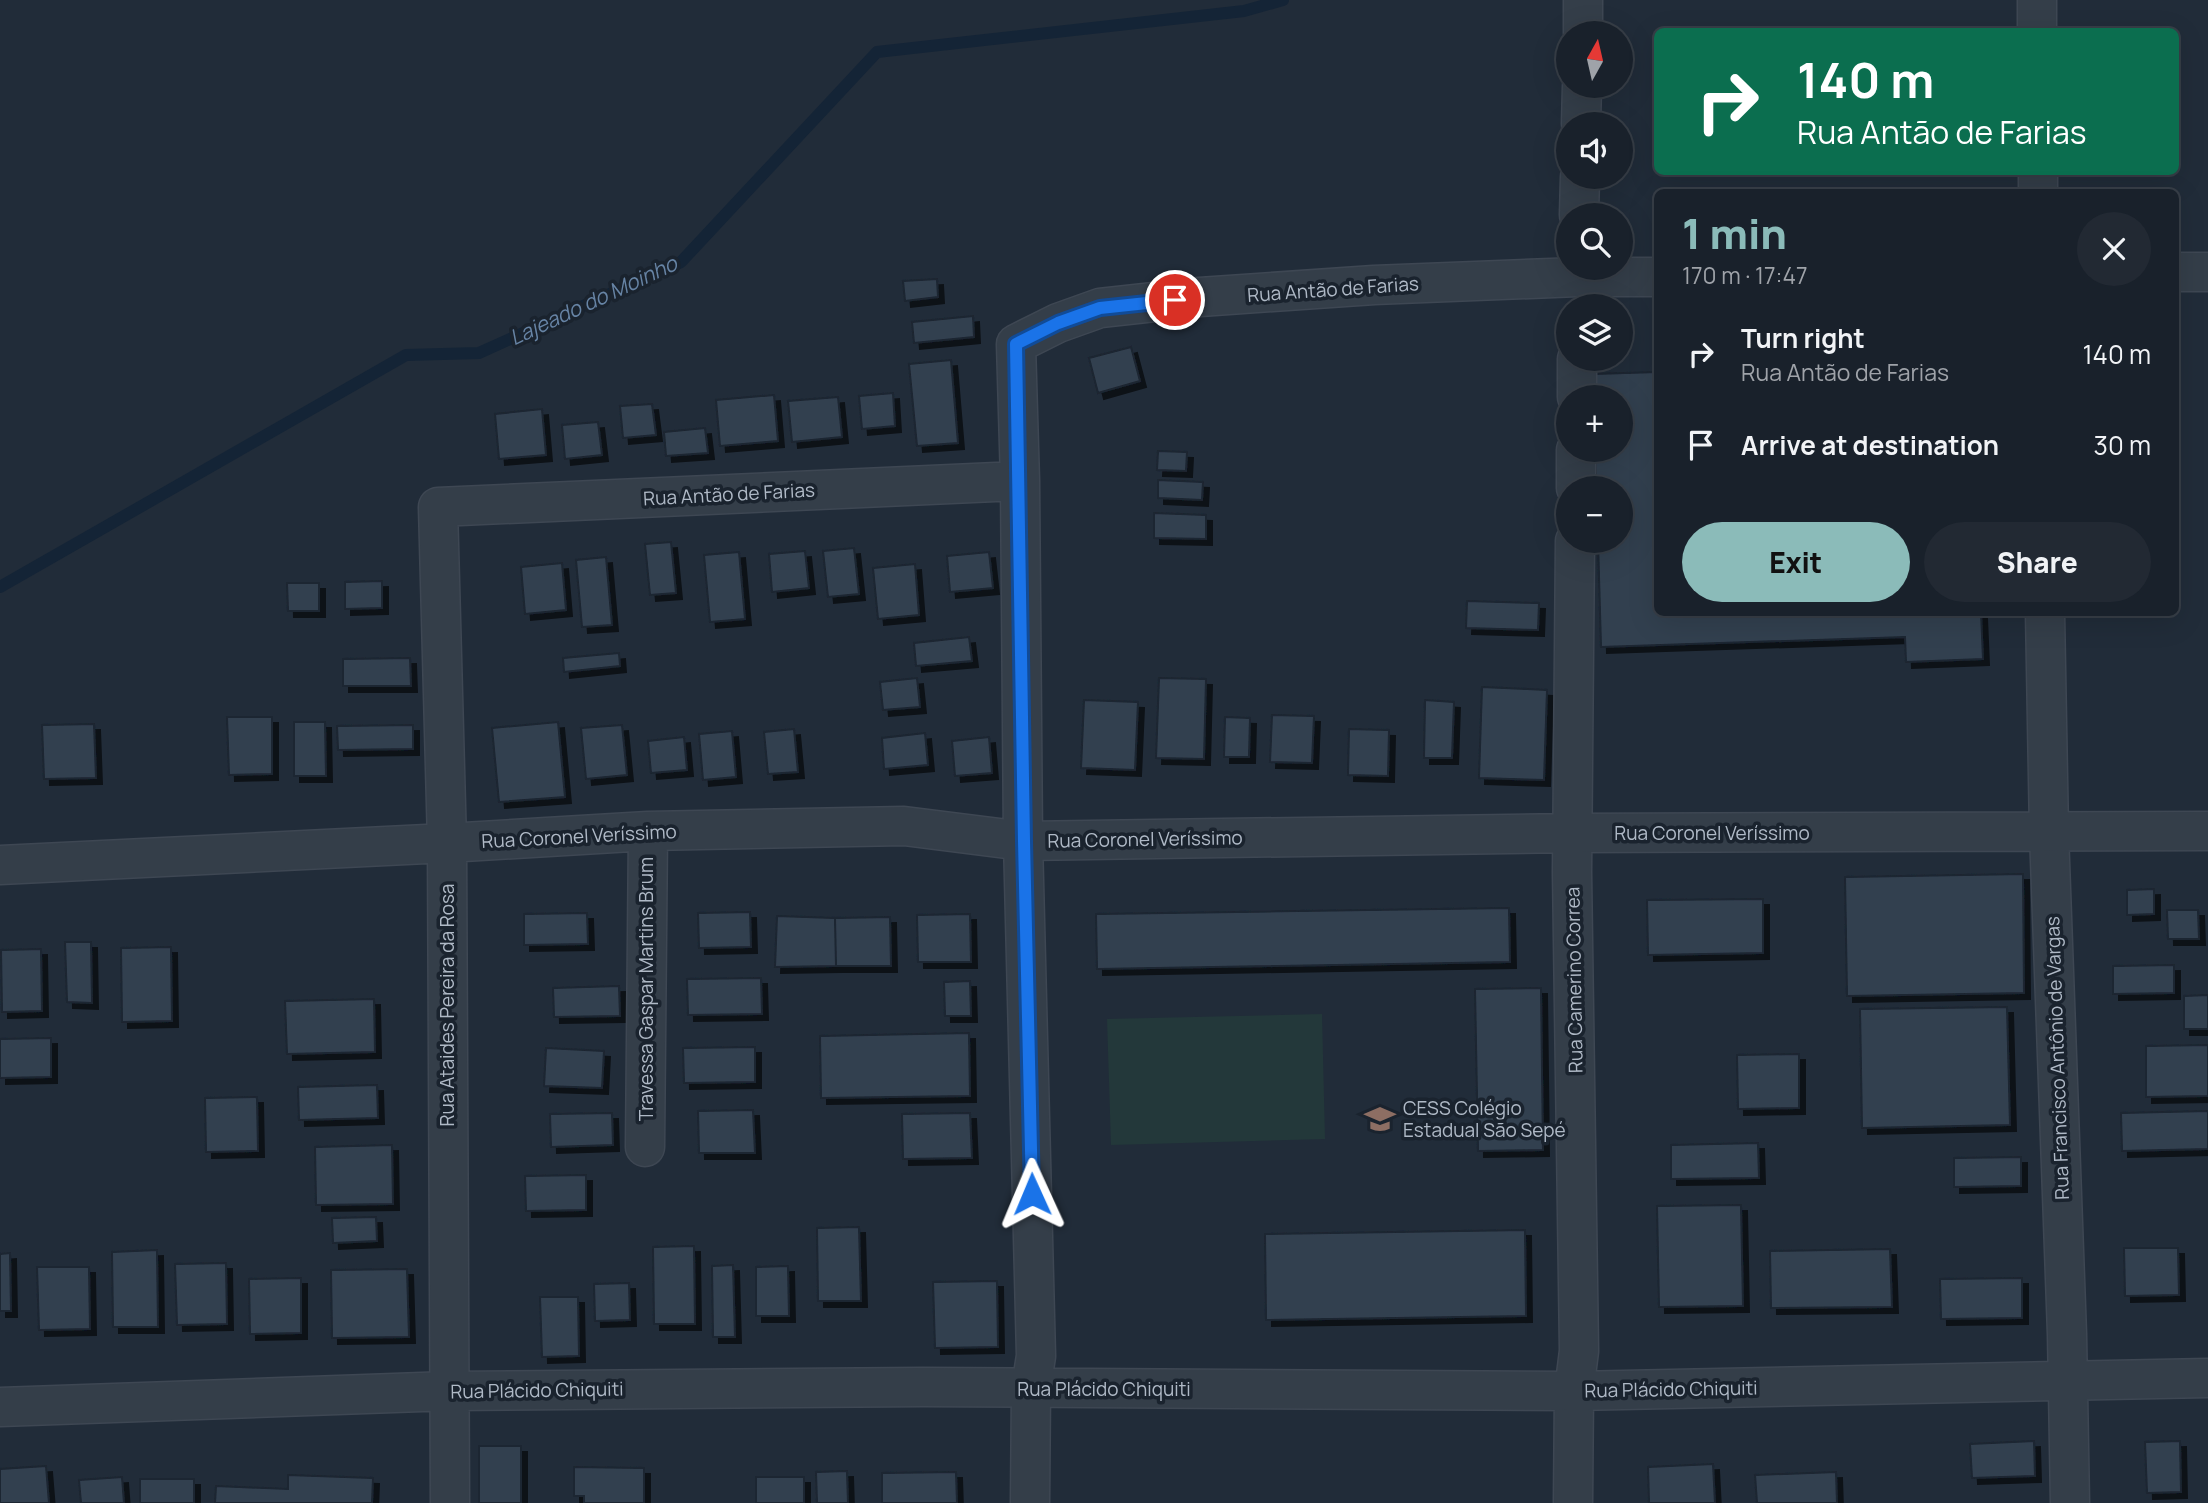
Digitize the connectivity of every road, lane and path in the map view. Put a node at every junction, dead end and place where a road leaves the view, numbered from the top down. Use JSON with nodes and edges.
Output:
{"nodes":[{"id":1,"x":1583,"y":0,"type":"edge"},
{"id":2,"x":2037,"y":0,"type":"edge"},
{"id":3,"x":1583,"y":21,"type":"edge"},
{"id":4,"x":2037,"y":28,"type":"edge"},
{"id":5,"x":2179,"y":272,"type":"edge"},
{"id":6,"x":2208,"y":272,"type":"edge"},
{"id":7,"x":1654,"y":277,"type":"edge"},
{"id":8,"x":1578,"y":284,"type":"edge"},
{"id":9,"x":1020,"y":481,"type":"junction"},
{"id":10,"x":438,"y":508,"type":"joint"},
{"id":11,"x":1575,"y":553,"type":"edge"},
{"id":12,"x":2045,"y":616,"type":"edge"},
{"id":13,"x":648,"y":831,"type":"junction"},
{"id":14,"x":2208,"y":831,"type":"edge"},
{"id":15,"x":1572,"y":833,"type":"junction"},
{"id":16,"x":2049,"y":833,"type":"junction"},
{"id":17,"x":1024,"y":841,"type":"junction"},
{"id":18,"x":447,"y":844,"type":"junction"},
{"id":19,"x":0,"y":865,"type":"edge"},
{"id":20,"x":645,"y":1147,"type":"dead end"},
{"id":21,"x":2208,"y":1378,"type":"edge"},
{"id":22,"x":2068,"y":1380,"type":"junction"},
{"id":23,"x":1031,"y":1388,"type":"junction"},
{"id":24,"x":450,"y":1391,"type":"junction"},
{"id":25,"x":1574,"y":1391,"type":"junction"},
{"id":26,"x":0,"y":1408,"type":"edge"},
{"id":27,"x":450,"y":1503,"type":"edge"},
{"id":28,"x":1030,"y":1503,"type":"edge"},
{"id":29,"x":1573,"y":1503,"type":"edge"},
{"id":30,"x":2070,"y":1503,"type":"edge"}],
"edges":[{"from":1,"to":3,"type":"street"},
{"from":2,"to":4,"type":"street"},
{"from":5,"to":6,"type":"street"},
{"from":7,"to":8,"type":"street","name":"Rua Antão de Farias"},
{"from":8,"to":9,"type":"street","name":"Rua Antão de Farias"},
{"from":9,"to":10,"type":"street","name":"Rua Antão de Farias"},
{"from":9,"to":17,"type":"street"},
{"from":10,"to":18,"type":"street","name":"Rua Ataides Pereira da Rosa"},
{"from":11,"to":15,"type":"street","name":"Rua Camerino Correa"},
{"from":12,"to":16,"type":"street","name":"Rua Francisco Antônio de Vargas"},
{"from":13,"to":17,"type":"street","name":"Rua Coronel Veríssimo"},
{"from":13,"to":18,"type":"street","name":"Rua Coronel Veríssimo"},
{"from":13,"to":20,"type":"street","name":"Travessa Gaspar Martins Brum"},
{"from":14,"to":16,"type":"street","name":"Rua Coronel Veríssimo"},
{"from":15,"to":16,"type":"street","name":"Rua Coronel Veríssimo"},
{"from":15,"to":17,"type":"street","name":"Rua Coronel Veríssimo"},
{"from":15,"to":25,"type":"street","name":"Rua Camerino Correa"},
{"from":16,"to":22,"type":"street","name":"Rua Francisco Antônio de Vargas"},
{"from":17,"to":23,"type":"street"},
{"from":18,"to":19,"type":"street","name":"Rua Coronel Veríssimo"},
{"from":18,"to":24,"type":"street","name":"Rua Ataides Pereira da Rosa"},
{"from":21,"to":22,"type":"street","name":"Rua Plácido Chiquiti"},
{"from":22,"to":25,"type":"street","name":"Rua Plácido Chiquiti"},
{"from":22,"to":30,"type":"street","name":"Rua Francisco Antônio de Vargas"},
{"from":23,"to":24,"type":"street","name":"Rua Plácido Chiquiti"},
{"from":23,"to":25,"type":"street","name":"Rua Plácido Chiquiti"},
{"from":23,"to":28,"type":"street"},
{"from":24,"to":26,"type":"street","name":"Rua Plácido Chiquiti"},
{"from":24,"to":27,"type":"street","name":"Rua Ataides Pereira da Rosa"},
{"from":25,"to":29,"type":"street","name":"Rua Camerino Correa"}]}
